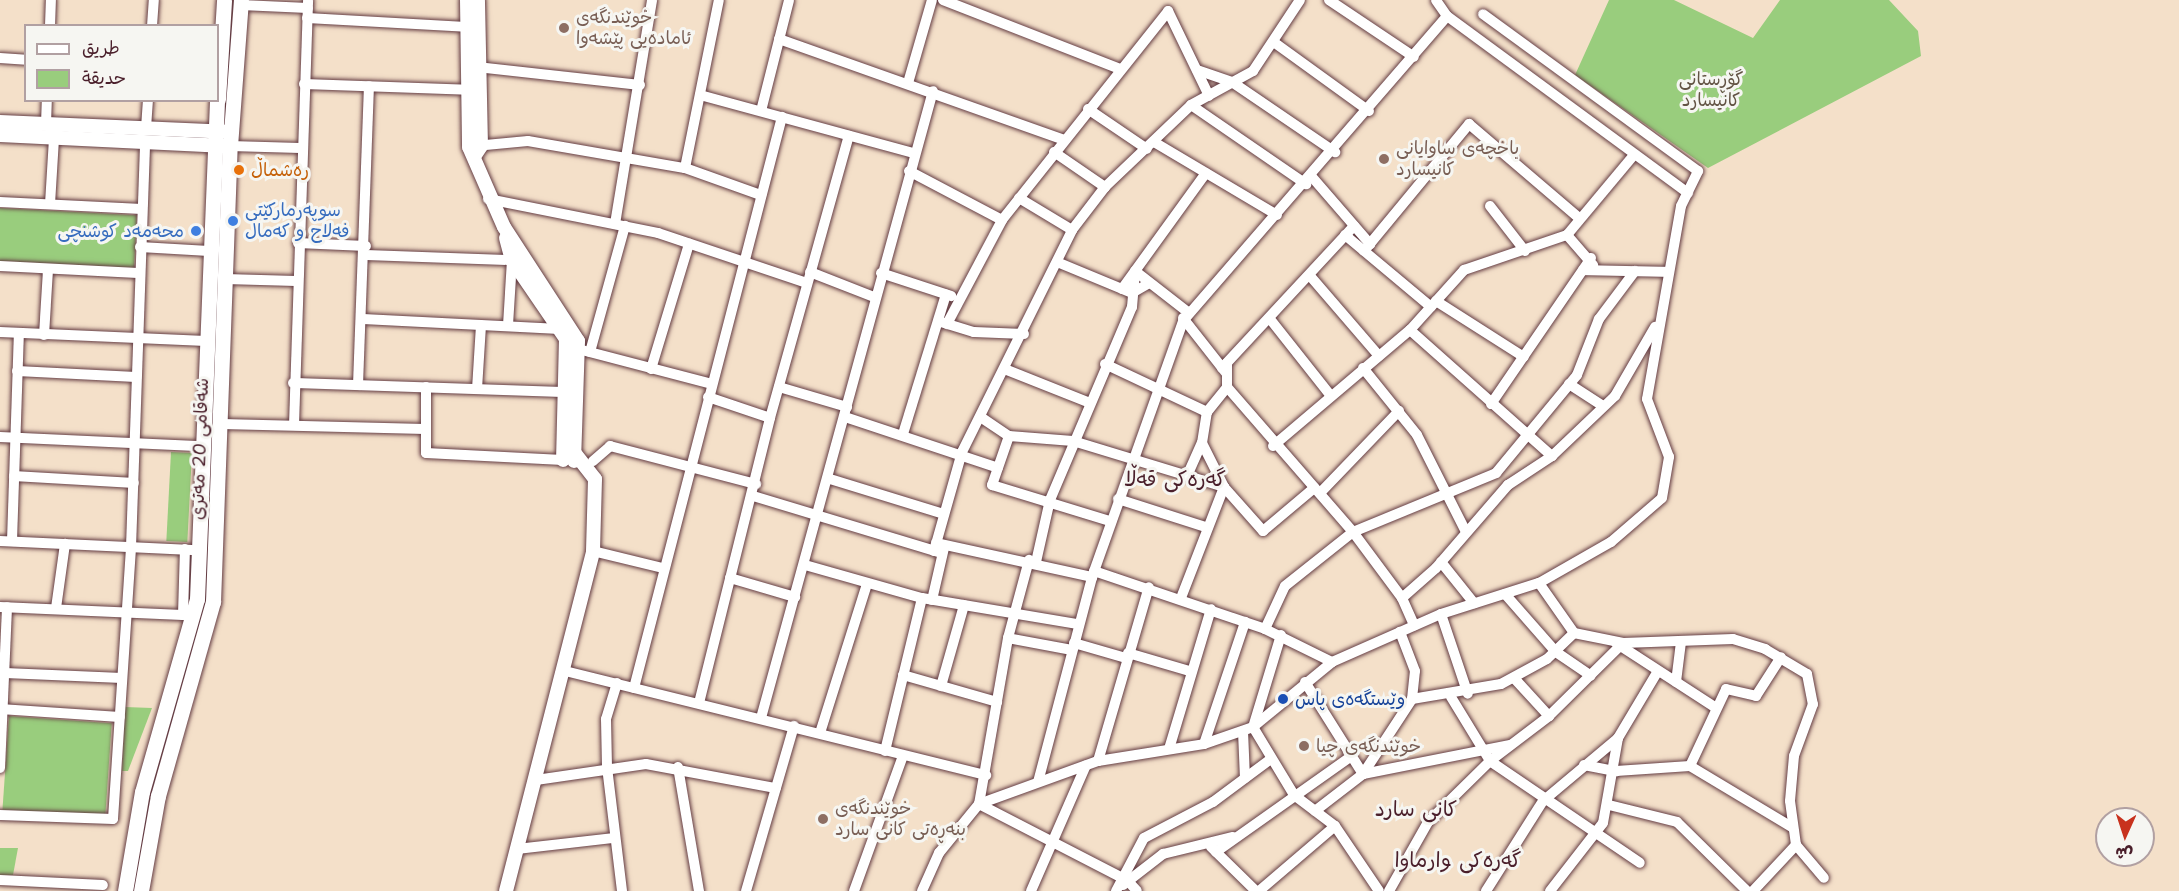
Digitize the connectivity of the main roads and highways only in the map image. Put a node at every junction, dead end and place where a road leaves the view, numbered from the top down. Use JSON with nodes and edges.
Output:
{"nodes":[{"id":1,"x":224,"y":0,"type":"edge"},
{"id":2,"x":241,"y":3,"type":"edge"},
{"id":3,"x":219,"y":71,"type":"edge"},
{"id":4,"x":217,"y":102,"type":"edge"},
{"id":5,"x":223,"y":139,"type":"junction"},
{"id":6,"x":206,"y":345,"type":"junction"},
{"id":7,"x":222,"y":351,"type":"junction"},
{"id":8,"x":125,"y":891,"type":"edge"},
{"id":9,"x":141,"y":891,"type":"edge"}],
"edges":[{"from":1,"to":3,"type":"main road","name":"شەقامی 20 مەتری"},
{"from":2,"to":5,"type":"main road","name":"شەقامی 20 مەتری"},
{"from":4,"to":5,"type":"main road","name":"شەقامی 20 مەتری"},
{"from":5,"to":6,"type":"main road","name":"شەقامی 20 مەتری"},
{"from":5,"to":7,"type":"main road","name":"شەقامی 20 مەتری"},
{"from":6,"to":7,"type":"main road"},
{"from":6,"to":8,"type":"main road","name":"شەقامی 20 مەتری"},
{"from":7,"to":9,"type":"main road","name":"شەقامی 20 مەتری"}]}
